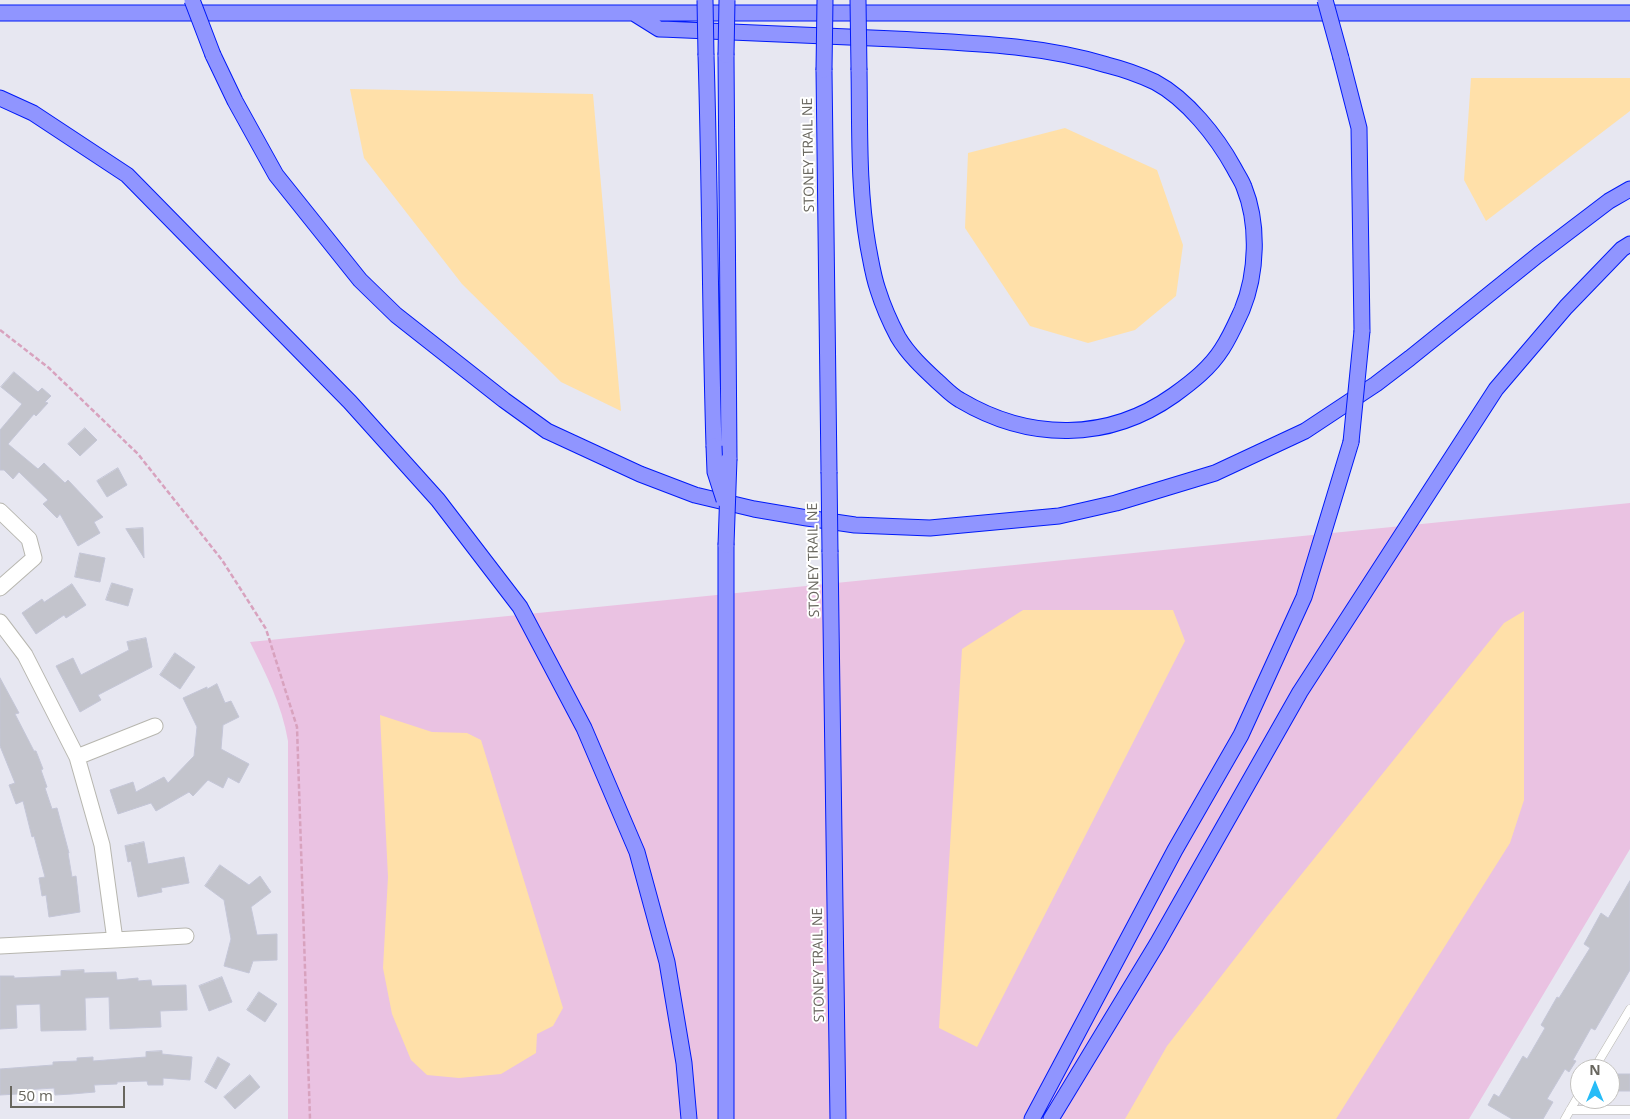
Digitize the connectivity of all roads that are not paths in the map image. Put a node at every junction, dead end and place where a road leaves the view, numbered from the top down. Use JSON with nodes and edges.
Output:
{"nodes":[{"id":1,"x":192,"y":0,"type":"edge"},
{"id":2,"x":706,"y":0,"type":"edge"},
{"id":3,"x":727,"y":0,"type":"edge"},
{"id":4,"x":825,"y":0,"type":"edge"},
{"id":5,"x":858,"y":0,"type":"edge"},
{"id":6,"x":1325,"y":0,"type":"edge"},
{"id":7,"x":0,"y":13,"type":"edge"},
{"id":8,"x":1630,"y":13,"type":"edge"},
{"id":9,"x":635,"y":14,"type":"junction"},
{"id":10,"x":0,"y":98,"type":"edge"},
{"id":11,"x":1630,"y":189,"type":"edge"},
{"id":12,"x":1630,"y":244,"type":"edge"},
{"id":13,"x":727,"y":509,"type":"junction"},
{"id":14,"x":0,"y":511,"type":"edge"},
{"id":15,"x":0,"y":588,"type":"edge"},
{"id":16,"x":0,"y":622,"type":"edge"},
{"id":17,"x":154,"y":726,"type":"dead end"},
{"id":18,"x":77,"y":757,"type":"junction"},
{"id":19,"x":186,"y":936,"type":"dead end"},
{"id":20,"x":115,"y":940,"type":"junction"},
{"id":21,"x":0,"y":946,"type":"edge"},
{"id":22,"x":1630,"y":1009,"type":"edge"},
{"id":23,"x":1600,"y":1059,"type":"edge"},
{"id":24,"x":1570,"y":1110,"type":"joint"},
{"id":25,"x":1630,"y":1110,"type":"edge"},
{"id":26,"x":689,"y":1119,"type":"edge"},
{"id":27,"x":726,"y":1119,"type":"edge"},
{"id":28,"x":838,"y":1119,"type":"edge"},
{"id":29,"x":1032,"y":1119,"type":"edge"},
{"id":30,"x":1051,"y":1119,"type":"edge"},
{"id":31,"x":1565,"y":1119,"type":"edge"}],
"edges":[{"from":1,"to":11,"type":"highway","bridge":true},
{"from":2,"to":13,"type":"highway","bridge":true},
{"from":3,"to":13,"type":"highway","bridge":true},
{"from":4,"to":28,"type":"highway","name":"STONEY TRAIL NE","bridge":true},
{"from":5,"to":9,"type":"highway","bridge":true},
{"from":6,"to":29,"type":"highway","bridge":true},
{"from":7,"to":9,"type":"highway"},
{"from":8,"to":9,"type":"highway"},
{"from":10,"to":26,"type":"highway"},
{"from":12,"to":30,"type":"highway"},
{"from":13,"to":27,"type":"highway","bridge":true},
{"from":14,"to":15,"type":"street"},
{"from":16,"to":18,"type":"street"},
{"from":17,"to":18,"type":"street"},
{"from":18,"to":20,"type":"street"},
{"from":19,"to":20,"type":"street"},
{"from":20,"to":21,"type":"street"},
{"from":22,"to":23,"type":"lane"},
{"from":24,"to":25,"type":"lane"},
{"from":24,"to":31,"type":"lane"}]}
